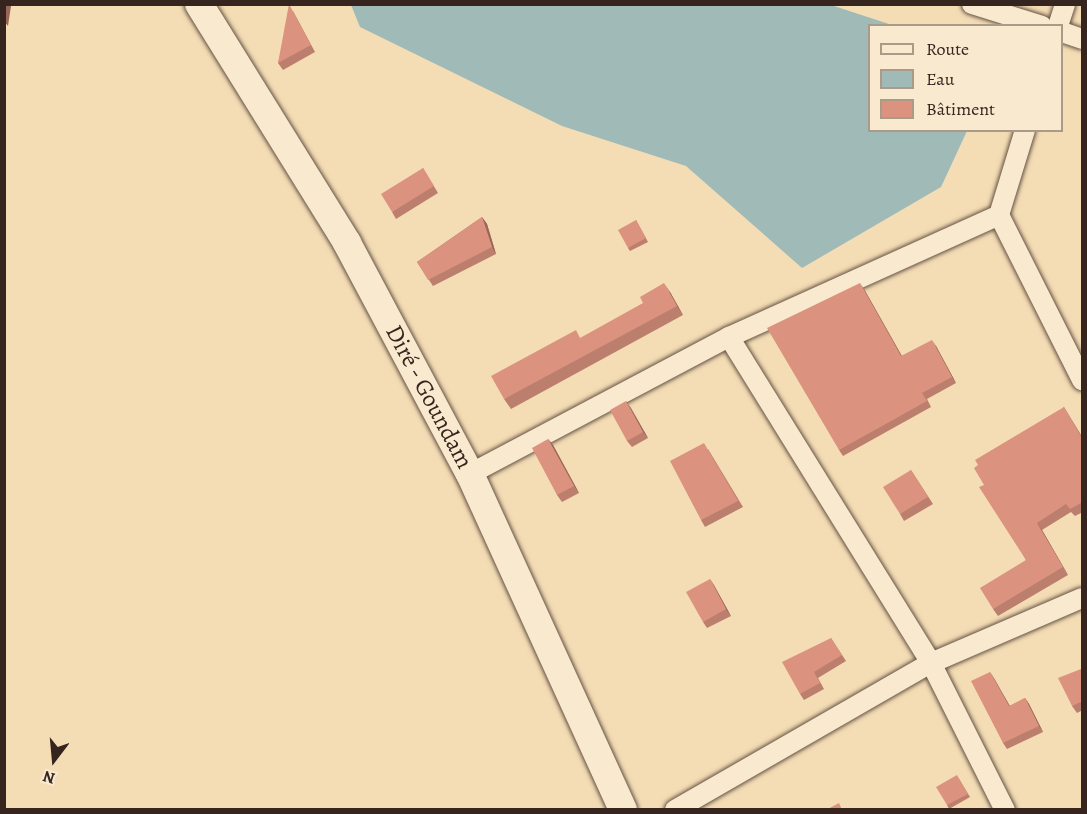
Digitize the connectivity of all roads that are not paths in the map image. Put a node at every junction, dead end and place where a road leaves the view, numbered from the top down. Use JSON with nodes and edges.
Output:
{"nodes":[{"id":1,"x":972,"y":4,"type":"edge"},
{"id":2,"x":1065,"y":4,"type":"edge"},
{"id":3,"x":203,"y":7,"type":"edge"},
{"id":4,"x":1035,"y":24,"type":"edge"},
{"id":5,"x":1059,"y":24,"type":"edge"},
{"id":6,"x":1063,"y":32,"type":"edge"},
{"id":7,"x":1083,"y":39,"type":"edge"},
{"id":8,"x":1024,"y":132,"type":"edge"},
{"id":9,"x":999,"y":215,"type":"junction"},
{"id":10,"x":729,"y":337,"type":"junction"},
{"id":11,"x":1083,"y":380,"type":"edge"},
{"id":12,"x":470,"y":474,"type":"junction"},
{"id":13,"x":1083,"y":598,"type":"edge"},
{"id":14,"x":931,"y":663,"type":"junction"},
{"id":15,"x":623,"y":810,"type":"edge"},
{"id":16,"x":675,"y":810,"type":"edge"},
{"id":17,"x":1005,"y":810,"type":"edge"}],
"edges":[{"from":1,"to":4,"type":"street"},
{"from":2,"to":5,"type":"street"},
{"from":3,"to":12,"type":"main road","name":"Diré - Goundam"},
{"from":6,"to":7,"type":"street"},
{"from":8,"to":9,"type":"street"},
{"from":9,"to":10,"type":"street"},
{"from":9,"to":11,"type":"street"},
{"from":10,"to":12,"type":"street"},
{"from":10,"to":14,"type":"street"},
{"from":12,"to":15,"type":"main road","name":"Diré - Goundam"},
{"from":13,"to":14,"type":"street"},
{"from":14,"to":16,"type":"street"},
{"from":14,"to":17,"type":"street"}]}
